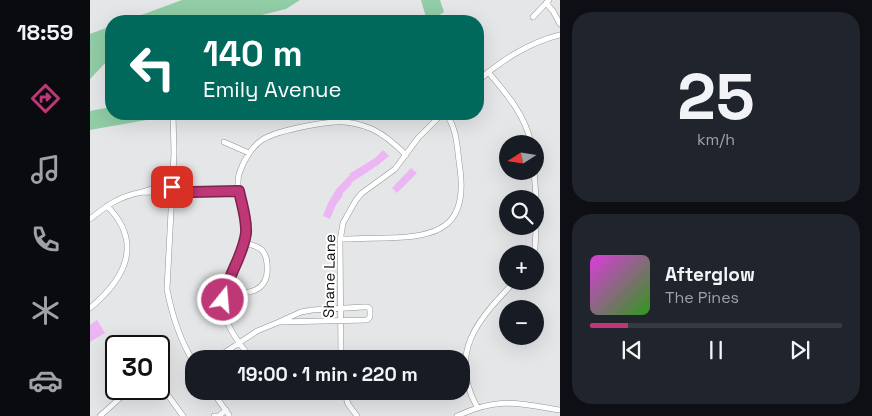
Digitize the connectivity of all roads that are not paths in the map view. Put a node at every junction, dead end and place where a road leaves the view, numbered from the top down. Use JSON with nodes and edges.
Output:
{"nodes":[{"id":1,"x":548,"y":1,"type":"edge"},
{"id":2,"x":533,"y":17,"type":"dead end"},
{"id":3,"x":560,"y":24,"type":"edge"},
{"id":4,"x":560,"y":35,"type":"edge"},
{"id":5,"x":488,"y":72,"type":"junction"},
{"id":6,"x":484,"y":75,"type":"edge"},
{"id":7,"x":173,"y":120,"type":"edge"},
{"id":8,"x":438,"y":120,"type":"edge"},
{"id":9,"x":447,"y":120,"type":"edge"},
{"id":10,"x":529,"y":135,"type":"edge"},
{"id":11,"x":224,"y":142,"type":"dead end"},
{"id":12,"x":249,"y":153,"type":"junction"},
{"id":13,"x":406,"y":155,"type":"junction"},
{"id":14,"x":535,"y":180,"type":"edge"},
{"id":15,"x":172,"y":190,"type":"junction"},
{"id":16,"x":239,"y":191,"type":"junction"},
{"id":17,"x":107,"y":206,"type":"junction"},
{"id":18,"x":90,"y":219,"type":"edge"},
{"id":19,"x":340,"y":240,"type":"junction"},
{"id":20,"x":244,"y":243,"type":"junction"},
{"id":21,"x":535,"y":245,"type":"edge"},
{"id":22,"x":225,"y":289,"type":"junction"},
{"id":23,"x":507,"y":290,"type":"edge"},
{"id":24,"x":90,"y":308,"type":"edge"},
{"id":25,"x":340,"y":308,"type":"junction"},
{"id":26,"x":340,"y":321,"type":"junction"},
{"id":27,"x":279,"y":322,"type":"junction"},
{"id":28,"x":238,"y":343,"type":"junction"},
{"id":29,"x":187,"y":350,"type":"edge"},
{"id":30,"x":228,"y":350,"type":"edge"},
{"id":31,"x":244,"y":350,"type":"edge"},
{"id":32,"x":342,"y":350,"type":"edge"},
{"id":33,"x":170,"y":398,"type":"edge"},
{"id":34,"x":118,"y":400,"type":"edge"},
{"id":35,"x":218,"y":400,"type":"edge"},
{"id":36,"x":347,"y":400,"type":"edge"},
{"id":37,"x":476,"y":407,"type":"junction"},
{"id":38,"x":560,"y":410,"type":"edge"},
{"id":39,"x":228,"y":414,"type":"edge"},
{"id":40,"x":100,"y":416,"type":"edge"},
{"id":41,"x":183,"y":416,"type":"edge"},
{"id":42,"x":214,"y":416,"type":"edge"},
{"id":43,"x":219,"y":416,"type":"edge"},
{"id":44,"x":358,"y":416,"type":"edge"},
{"id":45,"x":457,"y":416,"type":"edge"}],
"edges":[{"from":1,"to":2,"type":"street"},
{"from":1,"to":3,"type":"street"},
{"from":4,"to":5,"type":"street"},
{"from":5,"to":6,"type":"street"},
{"from":5,"to":10,"type":"street"},
{"from":7,"to":15,"type":"street"},
{"from":8,"to":13,"type":"street","name":"Shane Lane"},
{"from":9,"to":19,"type":"street"},
{"from":11,"to":12,"type":"street"},
{"from":12,"to":13,"type":"street"},
{"from":12,"to":16,"type":"street"},
{"from":13,"to":19,"type":"street","name":"Shane Lane"},
{"from":14,"to":21,"type":"street"},
{"from":15,"to":16,"type":"street"},
{"from":15,"to":17,"type":"street"},
{"from":15,"to":29,"type":"street"},
{"from":16,"to":20,"type":"street"},
{"from":17,"to":18,"type":"street"},
{"from":17,"to":24,"type":"street"},
{"from":19,"to":25,"type":"street","name":"Shane Lane"},
{"from":20,"to":22,"type":"street"},
{"from":20,"to":22,"type":"street"},
{"from":22,"to":28,"type":"street"},
{"from":23,"to":37,"type":"street"},
{"from":25,"to":26,"type":"street","name":"Shane Lane"},
{"from":25,"to":26,"type":"street"},
{"from":25,"to":27,"type":"street"},
{"from":26,"to":27,"type":"street"},
{"from":26,"to":32,"type":"street","name":"Shane Lane"},
{"from":27,"to":28,"type":"street"},
{"from":28,"to":30,"type":"street"},
{"from":28,"to":31,"type":"street"},
{"from":33,"to":41,"type":"street"},
{"from":34,"to":40,"type":"street"},
{"from":35,"to":39,"type":"street"},
{"from":36,"to":44,"type":"street"},
{"from":37,"to":38,"type":"street"},
{"from":37,"to":45,"type":"street"},
{"from":39,"to":43,"type":"street"},
{"from":42,"to":43,"type":"street"}]}
